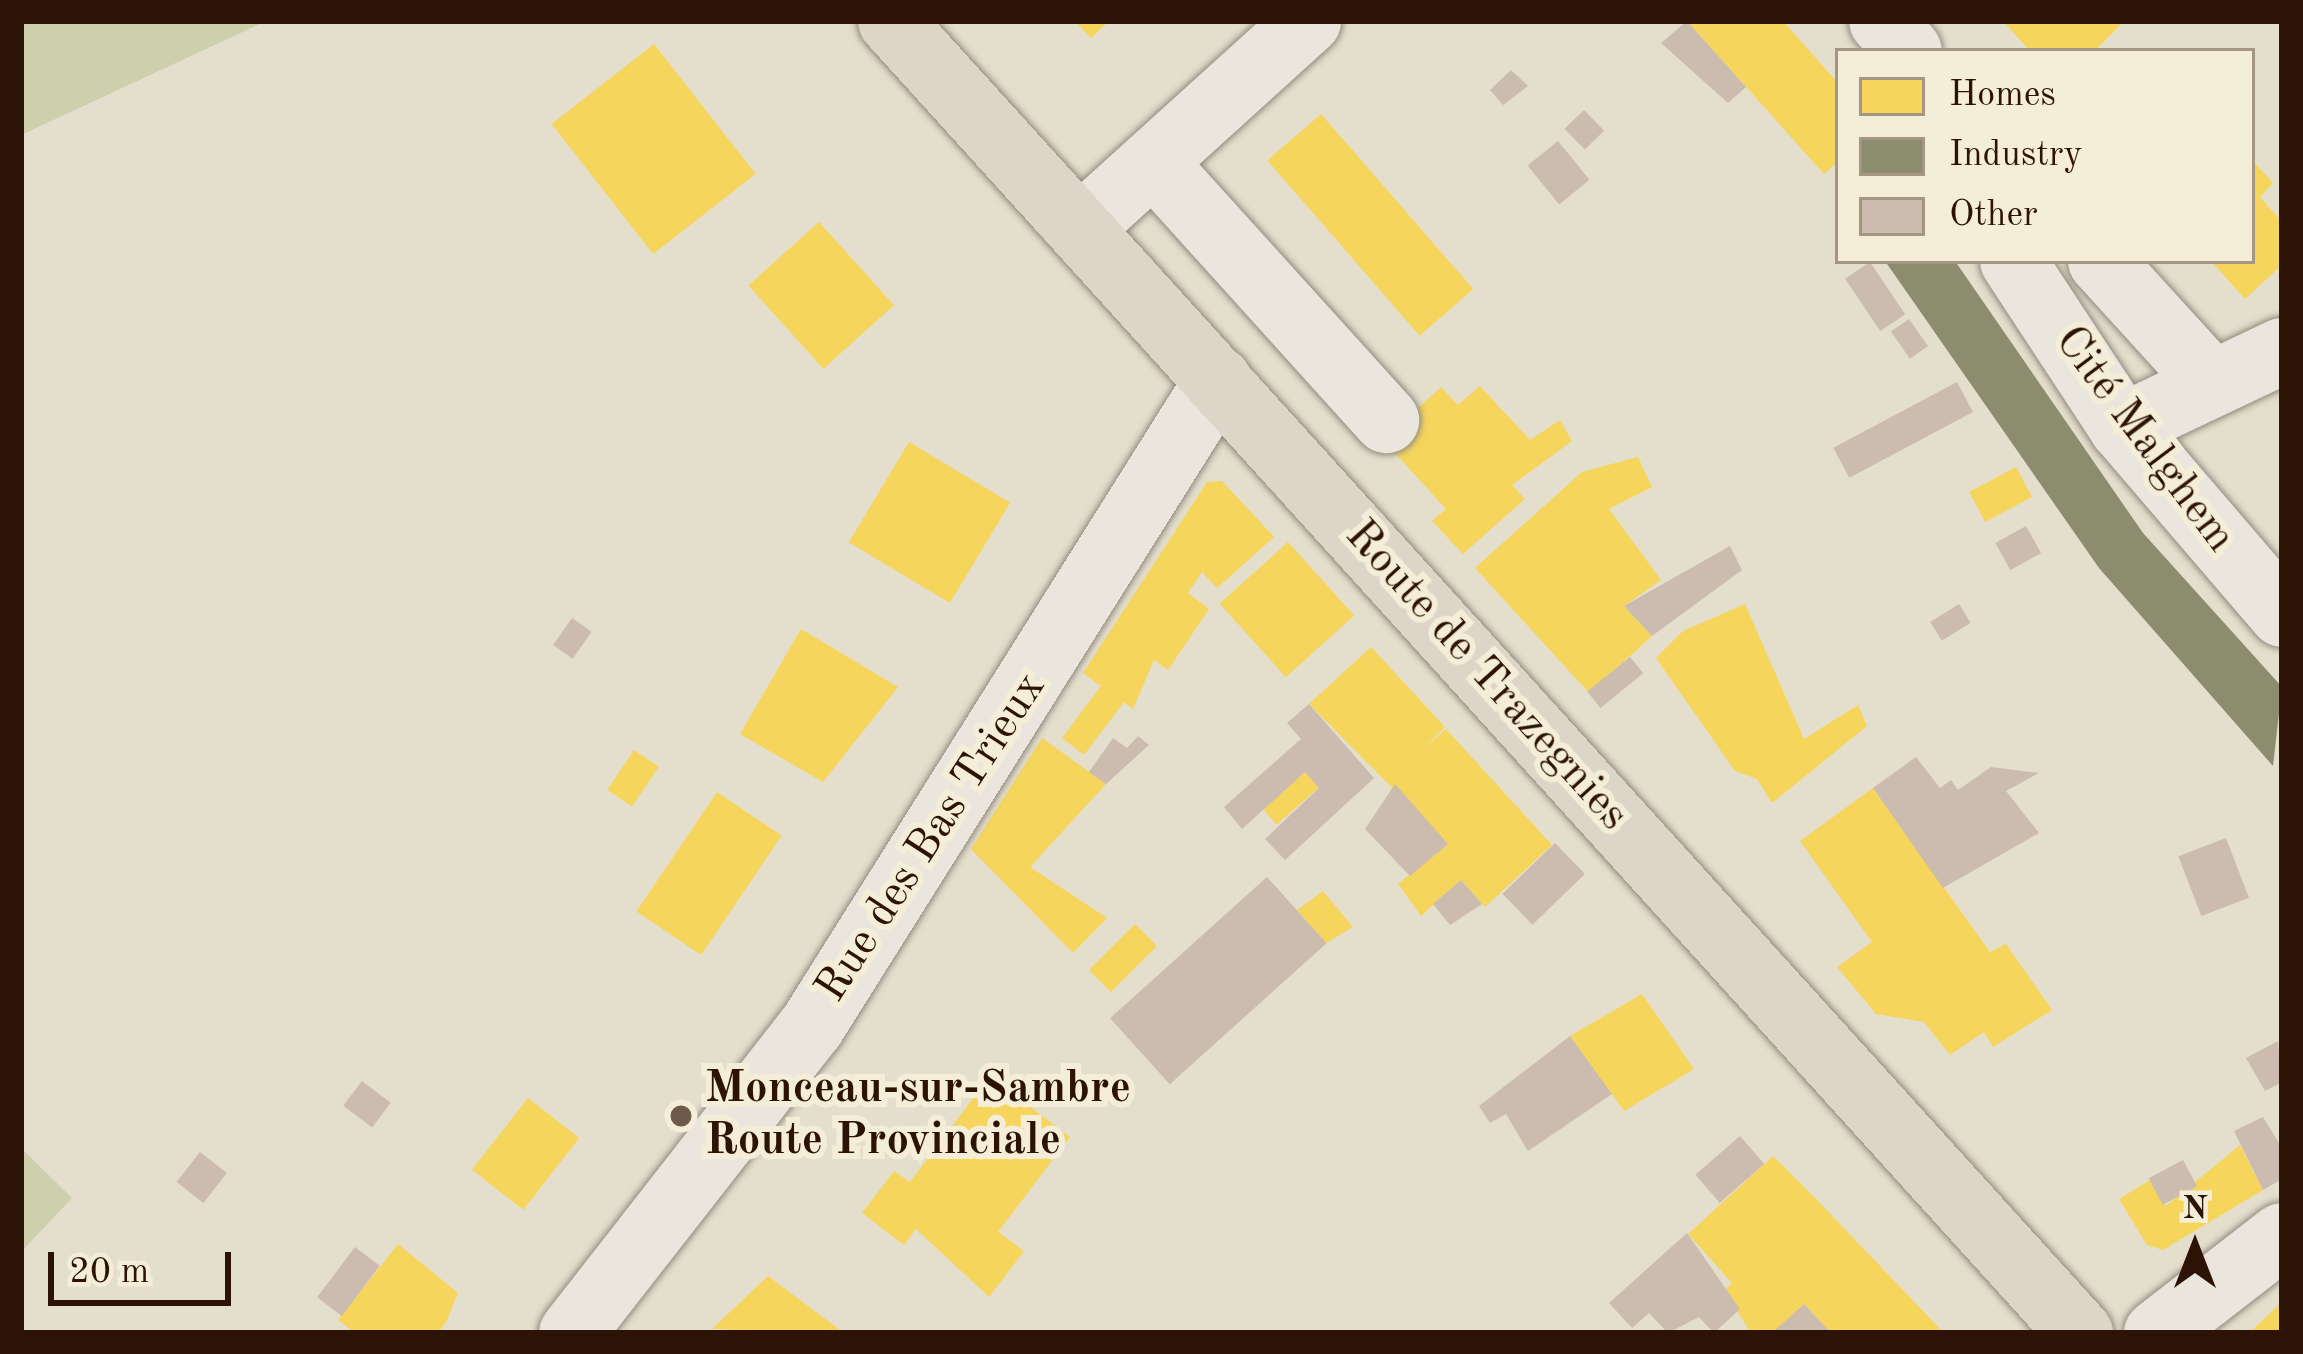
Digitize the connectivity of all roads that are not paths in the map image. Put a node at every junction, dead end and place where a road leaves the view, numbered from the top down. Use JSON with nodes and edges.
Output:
{"nodes":[{"id":1,"x":892,"y":21,"type":"edge"},
{"id":2,"x":1308,"y":21,"type":"edge"},
{"id":3,"x":1882,"y":21,"type":"edge"},
{"id":4,"x":1906,"y":48,"type":"edge"},
{"id":5,"x":1153,"y":162,"type":"junction"},
{"id":6,"x":1080,"y":228,"type":"junction"},
{"id":7,"x":2015,"y":264,"type":"edge"},
{"id":8,"x":2104,"y":264,"type":"edge"},
{"id":9,"x":2282,"y":351,"type":"edge"},
{"id":10,"x":1218,"y":380,"type":"junction"},
{"id":11,"x":2213,"y":384,"type":"junction"},
{"id":12,"x":1386,"y":420,"type":"dead end"},
{"id":13,"x":2122,"y":427,"type":"junction"},
{"id":14,"x":2282,"y":614,"type":"edge"},
{"id":15,"x":2282,"y":1236,"type":"edge"},
{"id":16,"x":572,"y":1333,"type":"edge"},
{"id":17,"x":2080,"y":1333,"type":"edge"},
{"id":18,"x":2157,"y":1333,"type":"edge"}],
"edges":[{"from":1,"to":6,"type":"main road","name":"Route de Trazegnies"},
{"from":2,"to":5,"type":"street"},
{"from":3,"to":4,"type":"street"},
{"from":5,"to":6,"type":"street"},
{"from":5,"to":12,"type":"street"},
{"from":6,"to":10,"type":"main road","name":"Route de Trazegnies"},
{"from":7,"to":13,"type":"street","name":"Cité Malghem"},
{"from":8,"to":11,"type":"street","name":"Cité Malghem"},
{"from":9,"to":11,"type":"street"},
{"from":10,"to":16,"type":"street","name":"Rue des Bas Trieux"},
{"from":10,"to":17,"type":"main road","name":"Route de Trazegnies"},
{"from":11,"to":13,"type":"street"},
{"from":13,"to":14,"type":"street","name":"Cité Malghem"},
{"from":15,"to":18,"type":"street"}]}
